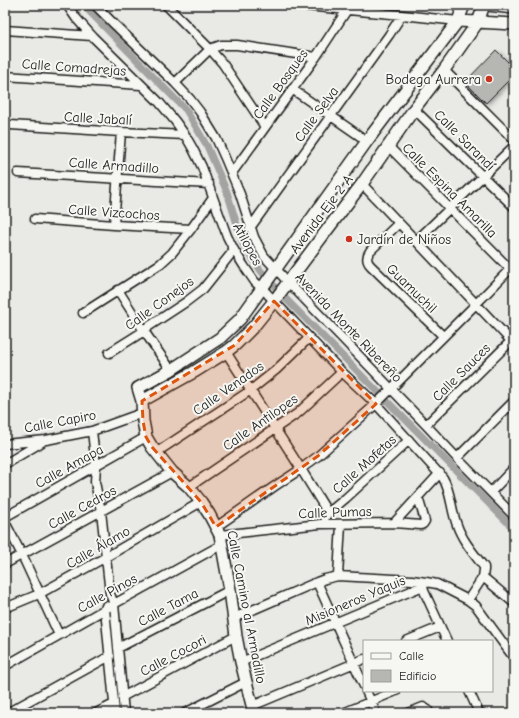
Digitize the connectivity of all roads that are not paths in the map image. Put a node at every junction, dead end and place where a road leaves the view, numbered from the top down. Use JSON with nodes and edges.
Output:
{"nodes":[{"id":1,"x":67,"y":5,"type":"edge"},
{"id":2,"x":95,"y":5,"type":"edge"},
{"id":3,"x":166,"y":5,"type":"edge"},
{"id":4,"x":295,"y":5,"type":"edge"},
{"id":5,"x":464,"y":5,"type":"edge"},
{"id":6,"x":484,"y":5,"type":"edge"},
{"id":7,"x":488,"y":5,"type":"edge"},
{"id":8,"x":514,"y":8,"type":"edge"},
{"id":9,"x":348,"y":10,"type":"junction"},
{"id":10,"x":402,"y":14,"type":"junction"},
{"id":11,"x":458,"y":21,"type":"junction"},
{"id":12,"x":478,"y":22,"type":"junction"},
{"id":13,"x":514,"y":24,"type":"edge"},
{"id":14,"x":5,"y":30,"type":"edge"},
{"id":15,"x":92,"y":36,"type":"junction"},
{"id":16,"x":210,"y":49,"type":"junction"},
{"id":17,"x":316,"y":57,"type":"junction"},
{"id":18,"x":444,"y":70,"type":"junction"},
{"id":19,"x":5,"y":76,"type":"edge"},
{"id":20,"x":175,"y":83,"type":"junction"},
{"id":21,"x":141,"y":85,"type":"junction"},
{"id":22,"x":292,"y":89,"type":"junction"},
{"id":23,"x":414,"y":109,"type":"junction"},
{"id":24,"x":331,"y":116,"type":"junction"},
{"id":25,"x":10,"y":125,"type":"dead end"},
{"id":26,"x":265,"y":127,"type":"junction"},
{"id":27,"x":121,"y":132,"type":"junction"},
{"id":28,"x":185,"y":135,"type":"junction"},
{"id":29,"x":514,"y":140,"type":"edge"},
{"id":30,"x":367,"y":141,"type":"junction"},
{"id":31,"x":388,"y":146,"type":"junction"},
{"id":32,"x":514,"y":146,"type":"edge"},
{"id":33,"x":18,"y":173,"type":"dead end"},
{"id":34,"x":232,"y":173,"type":"junction"},
{"id":35,"x":482,"y":176,"type":"junction"},
{"id":36,"x":118,"y":178,"type":"junction"},
{"id":37,"x":209,"y":184,"type":"junction"},
{"id":38,"x":362,"y":184,"type":"junction"},
{"id":39,"x":213,"y":198,"type":"junction"},
{"id":40,"x":514,"y":207,"type":"edge"},
{"id":41,"x":449,"y":208,"type":"junction"},
{"id":42,"x":35,"y":219,"type":"dead end"},
{"id":43,"x":399,"y":222,"type":"junction"},
{"id":44,"x":114,"y":225,"type":"junction"},
{"id":45,"x":250,"y":228,"type":"junction"},
{"id":46,"x":191,"y":229,"type":"junction"},
{"id":47,"x":416,"y":241,"type":"junction"},
{"id":48,"x":234,"y":250,"type":"junction"},
{"id":49,"x":512,"y":267,"type":"edge"},
{"id":50,"x":276,"y":270,"type":"junction"},
{"id":51,"x":288,"y":282,"type":"junction"},
{"id":52,"x":263,"y":288,"type":"junction"},
{"id":53,"x":118,"y":290,"type":"junction"},
{"id":54,"x":274,"y":302,"type":"junction"},
{"id":55,"x":476,"y":304,"type":"junction"},
{"id":56,"x":83,"y":313,"type":"dead end"},
{"id":57,"x":144,"y":331,"type":"junction"},
{"id":58,"x":443,"y":336,"type":"junction"},
{"id":59,"x":309,"y":338,"type":"junction"},
{"id":60,"x":513,"y":341,"type":"edge"},
{"id":61,"x":226,"y":352,"type":"junction"},
{"id":62,"x":109,"y":353,"type":"dead end"},
{"id":63,"x":171,"y":370,"type":"junction"},
{"id":64,"x":342,"y":372,"type":"junction"},
{"id":65,"x":138,"y":388,"type":"joint"},
{"id":66,"x":391,"y":389,"type":"junction"},
{"id":67,"x":251,"y":390,"type":"junction"},
{"id":68,"x":142,"y":401,"type":"junction"},
{"id":69,"x":514,"y":401,"type":"edge"},
{"id":70,"x":376,"y":404,"type":"junction"},
{"id":71,"x":142,"y":413,"type":"junction"},
{"id":72,"x":426,"y":425,"type":"junction"},
{"id":73,"x":275,"y":428,"type":"junction"},
{"id":74,"x":92,"y":430,"type":"junction"},
{"id":75,"x":146,"y":437,"type":"junction"},
{"id":76,"x":46,"y":440,"type":"junction"},
{"id":77,"x":409,"y":440,"type":"junction"},
{"id":78,"x":5,"y":444,"type":"edge"},
{"id":79,"x":157,"y":452,"type":"junction"},
{"id":80,"x":457,"y":458,"type":"junction"},
{"id":81,"x":5,"y":464,"type":"edge"},
{"id":82,"x":96,"y":466,"type":"junction"},
{"id":83,"x":514,"y":468,"type":"edge"},
{"id":84,"x":302,"y":469,"type":"junction"},
{"id":85,"x":172,"y":472,"type":"junction"},
{"id":86,"x":440,"y":473,"type":"junction"},
{"id":87,"x":189,"y":487,"type":"junction"},
{"id":88,"x":491,"y":492,"type":"junction"},
{"id":89,"x":418,"y":497,"type":"junction"},
{"id":90,"x":201,"y":502,"type":"junction"},
{"id":91,"x":101,"y":511,"type":"junction"},
{"id":92,"x":328,"y":513,"type":"junction"},
{"id":93,"x":5,"y":516,"type":"edge"},
{"id":94,"x":514,"y":516,"type":"edge"},
{"id":95,"x":5,"y":522,"type":"edge"},
{"id":96,"x":394,"y":523,"type":"junction"},
{"id":97,"x":320,"y":524,"type":"junction"},
{"id":98,"x":341,"y":524,"type":"junction"},
{"id":99,"x":219,"y":536,"type":"junction"},
{"id":100,"x":22,"y":555,"type":"junction"},
{"id":101,"x":106,"y":558,"type":"junction"},
{"id":102,"x":5,"y":564,"type":"edge"},
{"id":103,"x":338,"y":576,"type":"junction"},
{"id":104,"x":483,"y":577,"type":"junction"},
{"id":105,"x":317,"y":582,"type":"junction"},
{"id":106,"x":425,"y":584,"type":"junction"},
{"id":107,"x":230,"y":590,"type":"junction"},
{"id":108,"x":40,"y":594,"type":"junction"},
{"id":109,"x":110,"y":594,"type":"junction"},
{"id":110,"x":468,"y":600,"type":"junction"},
{"id":111,"x":514,"y":603,"type":"edge"},
{"id":112,"x":114,"y":604,"type":"junction"},
{"id":113,"x":5,"y":608,"type":"edge"},
{"id":114,"x":105,"y":609,"type":"junction"},
{"id":115,"x":234,"y":618,"type":"junction"},
{"id":116,"x":336,"y":623,"type":"junction"},
{"id":117,"x":440,"y":626,"type":"junction"},
{"id":118,"x":59,"y":635,"type":"junction"},
{"id":119,"x":236,"y":636,"type":"junction"},
{"id":120,"x":408,"y":640,"type":"edge"},
{"id":121,"x":447,"y":640,"type":"edge"},
{"id":122,"x":118,"y":648,"type":"junction"},
{"id":123,"x":110,"y":656,"type":"junction"},
{"id":124,"x":363,"y":658,"type":"edge"},
{"id":125,"x":514,"y":658,"type":"edge"},
{"id":126,"x":241,"y":662,"type":"junction"},
{"id":127,"x":354,"y":663,"type":"junction"},
{"id":128,"x":5,"y":666,"type":"edge"},
{"id":129,"x":246,"y":682,"type":"junction"},
{"id":130,"x":363,"y":684,"type":"edge"},
{"id":131,"x":366,"y":692,"type":"edge"},
{"id":132,"x":394,"y":692,"type":"edge"},
{"id":133,"x":470,"y":692,"type":"edge"},
{"id":134,"x":122,"y":697,"type":"junction"},
{"id":135,"x":371,"y":701,"type":"junction"},
{"id":136,"x":114,"y":704,"type":"junction"},
{"id":137,"x":253,"y":710,"type":"edge"},
{"id":138,"x":8,"y":711,"type":"edge"},
{"id":139,"x":96,"y":713,"type":"edge"},
{"id":140,"x":115,"y":713,"type":"edge"},
{"id":141,"x":124,"y":713,"type":"edge"},
{"id":142,"x":185,"y":713,"type":"edge"},
{"id":143,"x":343,"y":713,"type":"edge"},
{"id":144,"x":376,"y":713,"type":"edge"},
{"id":145,"x":408,"y":713,"type":"edge"},
{"id":146,"x":430,"y":713,"type":"edge"},
{"id":147,"x":479,"y":713,"type":"edge"}],
"edges":[{"from":1,"to":15,"type":"street","name":"Atilopes"},
{"from":2,"to":20,"type":"street","name":"Avenida Monte Ribereño"},
{"from":3,"to":16,"type":"street"},
{"from":4,"to":9,"type":"street"},
{"from":5,"to":11,"type":"street","name":"Avenida Eje 2 A"},
{"from":6,"to":12,"type":"street","name":"Avenida Eje 2 A"},
{"from":7,"to":8,"type":"street"},
{"from":9,"to":10,"type":"street"},
{"from":9,"to":17,"type":"street","name":"Calle Bosques"},
{"from":10,"to":11,"type":"street"},
{"from":10,"to":24,"type":"street","name":"Calle Selva"},
{"from":11,"to":12,"type":"street"},
{"from":11,"to":30,"type":"street","name":"Avenida Eje 2 A"},
{"from":12,"to":13,"type":"street"},
{"from":12,"to":18,"type":"street","name":"Avenida Eje 2 A"},
{"from":14,"to":15,"type":"street"},
{"from":15,"to":21,"type":"street","name":"Atilopes"},
{"from":16,"to":17,"type":"street"},
{"from":16,"to":20,"type":"street"},
{"from":16,"to":26,"type":"street"},
{"from":17,"to":22,"type":"street","name":"Calle Bosques"},
{"from":18,"to":23,"type":"street","name":"Avenida Eje 2 A"},
{"from":18,"to":29,"type":"street"},
{"from":19,"to":21,"type":"street","name":"Calle Comadrejas"},
{"from":20,"to":34,"type":"street","name":"Avenida Monte Ribereño"},
{"from":21,"to":28,"type":"street","name":"Atilopes"},
{"from":22,"to":24,"type":"street"},
{"from":22,"to":26,"type":"street","name":"Calle Bosques"},
{"from":23,"to":31,"type":"street","name":"Avenida Eje 2 A"},
{"from":23,"to":35,"type":"street","name":"Calle Sarandí"},
{"from":24,"to":30,"type":"street"},
{"from":24,"to":45,"type":"street","name":"Calle Selva"},
{"from":25,"to":27,"type":"street","name":"Calle Jabalí"},
{"from":26,"to":34,"type":"street","name":"Calle Bosques"},
{"from":27,"to":28,"type":"street","name":"Calle Jabalí"},
{"from":27,"to":36,"type":"street"},
{"from":28,"to":37,"type":"street","name":"Atilopes"},
{"from":30,"to":50,"type":"street","name":"Avenida Eje 2 A"},
{"from":31,"to":38,"type":"street","name":"Avenida Eje 2 A"},
{"from":31,"to":41,"type":"street","name":"Calle Espina Amarilla"},
{"from":32,"to":35,"type":"street"},
{"from":33,"to":36,"type":"street","name":"Calle Armadillo"},
{"from":34,"to":45,"type":"street","name":"Avenida Monte Ribereño"},
{"from":35,"to":40,"type":"street","name":"Calle Sarandí"},
{"from":35,"to":41,"type":"street"},
{"from":36,"to":37,"type":"street","name":"Calle Armadillo"},
{"from":36,"to":44,"type":"street"},
{"from":37,"to":39,"type":"street","name":"Atilopes"},
{"from":38,"to":43,"type":"street"},
{"from":38,"to":51,"type":"street","name":"Avenida Eje 2 A"},
{"from":39,"to":46,"type":"street"},
{"from":39,"to":48,"type":"street","name":"Atilopes"},
{"from":41,"to":47,"type":"street"},
{"from":41,"to":49,"type":"street","name":"Calle Espina Amarilla"},
{"from":42,"to":44,"type":"street","name":"Calle Vizcochos"},
{"from":43,"to":47,"type":"street"},
{"from":43,"to":58,"type":"street","name":"Guamuchil"},
{"from":44,"to":46,"type":"street","name":"Calle Vizcochos"},
{"from":45,"to":50,"type":"street","name":"Avenida Monte Ribereño"},
{"from":46,"to":53,"type":"street"},
{"from":47,"to":55,"type":"street"},
{"from":48,"to":52,"type":"street","name":"Atilopes"},
{"from":48,"to":57,"type":"street","name":"Calle Conejos"},
{"from":49,"to":55,"type":"street","name":"Calle Pinos"},
{"from":50,"to":51,"type":"street","name":"Avenida Monte Ribereño"},
{"from":50,"to":52,"type":"street","name":"Avenida Eje 2 A"},
{"from":51,"to":54,"type":"street","name":"Avenida Eje 2 A"},
{"from":51,"to":66,"type":"street","name":"Avenida Monte Ribereño"},
{"from":52,"to":54,"type":"street","name":"Atilopes"},
{"from":52,"to":63,"type":"street","name":"Avenida Eje 2 A"},
{"from":53,"to":56,"type":"street"},
{"from":53,"to":57,"type":"street"},
{"from":54,"to":59,"type":"street","name":"Atilopes"},
{"from":54,"to":61,"type":"street","name":"Avenida Eje 2 A"},
{"from":55,"to":58,"type":"street","name":"Calle Pinos"},
{"from":55,"to":60,"type":"street"},
{"from":57,"to":62,"type":"street","name":"Calle Conejos"},
{"from":57,"to":63,"type":"street"},
{"from":58,"to":66,"type":"street","name":"Calle Pinos"},
{"from":59,"to":64,"type":"street","name":"Atilopes"},
{"from":59,"to":67,"type":"street","name":"Calle Venados"},
{"from":60,"to":72,"type":"street","name":"Calle Sauces"},
{"from":61,"to":67,"type":"street"},
{"from":61,"to":68,"type":"street","name":"Avenida Eje 2 A"},
{"from":63,"to":65,"type":"street","name":"Avenida Eje 2 A"},
{"from":64,"to":70,"type":"street","name":"Atilopes"},
{"from":64,"to":73,"type":"street","name":"Calle Antilopes"},
{"from":65,"to":68,"type":"street","name":"Calle Camino al Armadillo"},
{"from":66,"to":70,"type":"street","name":"Calle Pinos"},
{"from":66,"to":72,"type":"street","name":"Avenida Monte Ribereño"},
{"from":67,"to":73,"type":"street"},
{"from":67,"to":79,"type":"street","name":"Calle Venados"},
{"from":68,"to":71,"type":"street","name":"Calle Camino al Armadillo"},
{"from":69,"to":80,"type":"street"},
{"from":70,"to":77,"type":"street","name":"Atilopes"},
{"from":70,"to":84,"type":"street","name":"Calle Pinos"},
{"from":71,"to":74,"type":"street","name":"Calle Capiro"},
{"from":71,"to":75,"type":"street","name":"Calle Camino al Armadillo"},
{"from":72,"to":80,"type":"street","name":"Avenida Monte Ribereño"},
{"from":73,"to":84,"type":"street"},
{"from":73,"to":87,"type":"street","name":"Calle Antilopes"},
{"from":74,"to":76,"type":"street","name":"Calle Capiro"},
{"from":74,"to":82,"type":"street"},
{"from":75,"to":79,"type":"street","name":"Calle Camino al Armadillo"},
{"from":75,"to":82,"type":"street","name":"Calle Amapa"},
{"from":76,"to":78,"type":"street","name":"Calle Capiro"},
{"from":76,"to":81,"type":"street"},
{"from":77,"to":86,"type":"street","name":"Atilopes"},
{"from":77,"to":92,"type":"street","name":"Calle Mofetas"},
{"from":79,"to":85,"type":"street","name":"Calle Camino al Armadillo"},
{"from":80,"to":88,"type":"street","name":"Avenida Monte Ribereño"},
{"from":82,"to":91,"type":"street"},
{"from":82,"to":93,"type":"street","name":"Calle Amapa"},
{"from":83,"to":88,"type":"street"},
{"from":84,"to":92,"type":"street"},
{"from":84,"to":99,"type":"street","name":"Calle Pinos"},
{"from":85,"to":87,"type":"street","name":"Calle Camino al Armadillo"},
{"from":85,"to":91,"type":"street","name":"Calle Cedros"},
{"from":86,"to":89,"type":"street"},
{"from":86,"to":104,"type":"street","name":"Atilopes"},
{"from":87,"to":90,"type":"street","name":"Calle Camino al Armadillo"},
{"from":88,"to":94,"type":"street","name":"Avenida Monte Ribereño"},
{"from":89,"to":96,"type":"street"},
{"from":89,"to":96,"type":"street","name":"Calle Pumas"},
{"from":90,"to":99,"type":"street","name":"Calle Camino al Armadillo"},
{"from":90,"to":101,"type":"street","name":"Calle Álamo"},
{"from":91,"to":100,"type":"street","name":"Calle Cedros"},
{"from":91,"to":101,"type":"street"},
{"from":92,"to":97,"type":"street","name":"Calle Mofetas"},
{"from":95,"to":100,"type":"street"},
{"from":96,"to":98,"type":"street","name":"Calle Pumas"},
{"from":97,"to":98,"type":"street","name":"Calle Pumas"},
{"from":97,"to":99,"type":"street","name":"Calle Pumas"},
{"from":98,"to":103,"type":"street"},
{"from":99,"to":107,"type":"street","name":"Calle Camino al Armadillo"},
{"from":99,"to":112,"type":"street","name":"Calle Pinos"},
{"from":100,"to":102,"type":"street","name":"Calle Cedros"},
{"from":100,"to":108,"type":"street"},
{"from":101,"to":108,"type":"street","name":"Calle Álamo"},
{"from":101,"to":109,"type":"street"},
{"from":103,"to":105,"type":"street"},
{"from":103,"to":106,"type":"street"},
{"from":104,"to":110,"type":"street"},
{"from":104,"to":111,"type":"street"},
{"from":105,"to":115,"type":"street"},
{"from":105,"to":116,"type":"street"},
{"from":106,"to":110,"type":"street"},
{"from":106,"to":116,"type":"street","name":"Misioneros Yaquis"},
{"from":106,"to":117,"type":"street","name":"Misioneros Yaquis"},
{"from":107,"to":115,"type":"street","name":"Calle Camino al Armadillo"},
{"from":107,"to":122,"type":"street","name":"Calle Tama"},
{"from":108,"to":113,"type":"street","name":"Calle Álamo"},
{"from":108,"to":118,"type":"street"},
{"from":109,"to":112,"type":"street"},
{"from":109,"to":114,"type":"street"},
{"from":110,"to":125,"type":"street"},
{"from":112,"to":114,"type":"street","name":"Calle Pinos"},
{"from":112,"to":122,"type":"street"},
{"from":114,"to":118,"type":"street","name":"Calle Pinos"},
{"from":114,"to":123,"type":"street"},
{"from":115,"to":119,"type":"street","name":"Calle Camino al Armadillo"},
{"from":116,"to":126,"type":"street","name":"Misioneros Yaquis"},
{"from":116,"to":127,"type":"street"},
{"from":117,"to":120,"type":"street"},
{"from":117,"to":121,"type":"street","name":"Misioneros Yaquis"},
{"from":118,"to":128,"type":"street","name":"Calle Pinos"},
{"from":119,"to":126,"type":"street","name":"Calle Camino al Armadillo"},
{"from":119,"to":134,"type":"street","name":"Calle Cocori"},
{"from":122,"to":134,"type":"street"},
{"from":123,"to":136,"type":"street"},
{"from":123,"to":138,"type":"street"},
{"from":124,"to":127,"type":"street"},
{"from":126,"to":129,"type":"street","name":"Calle Camino al Armadillo"},
{"from":127,"to":130,"type":"street"},
{"from":127,"to":137,"type":"street"},
{"from":129,"to":137,"type":"street","name":"Calle Camino al Armadillo"},
{"from":129,"to":142,"type":"street"},
{"from":131,"to":135,"type":"street"},
{"from":132,"to":135,"type":"street"},
{"from":133,"to":147,"type":"street"},
{"from":134,"to":141,"type":"street"},
{"from":135,"to":143,"type":"street"},
{"from":135,"to":144,"type":"street"},
{"from":136,"to":139,"type":"street"},
{"from":136,"to":140,"type":"street"},
{"from":145,"to":146,"type":"street"}]}
